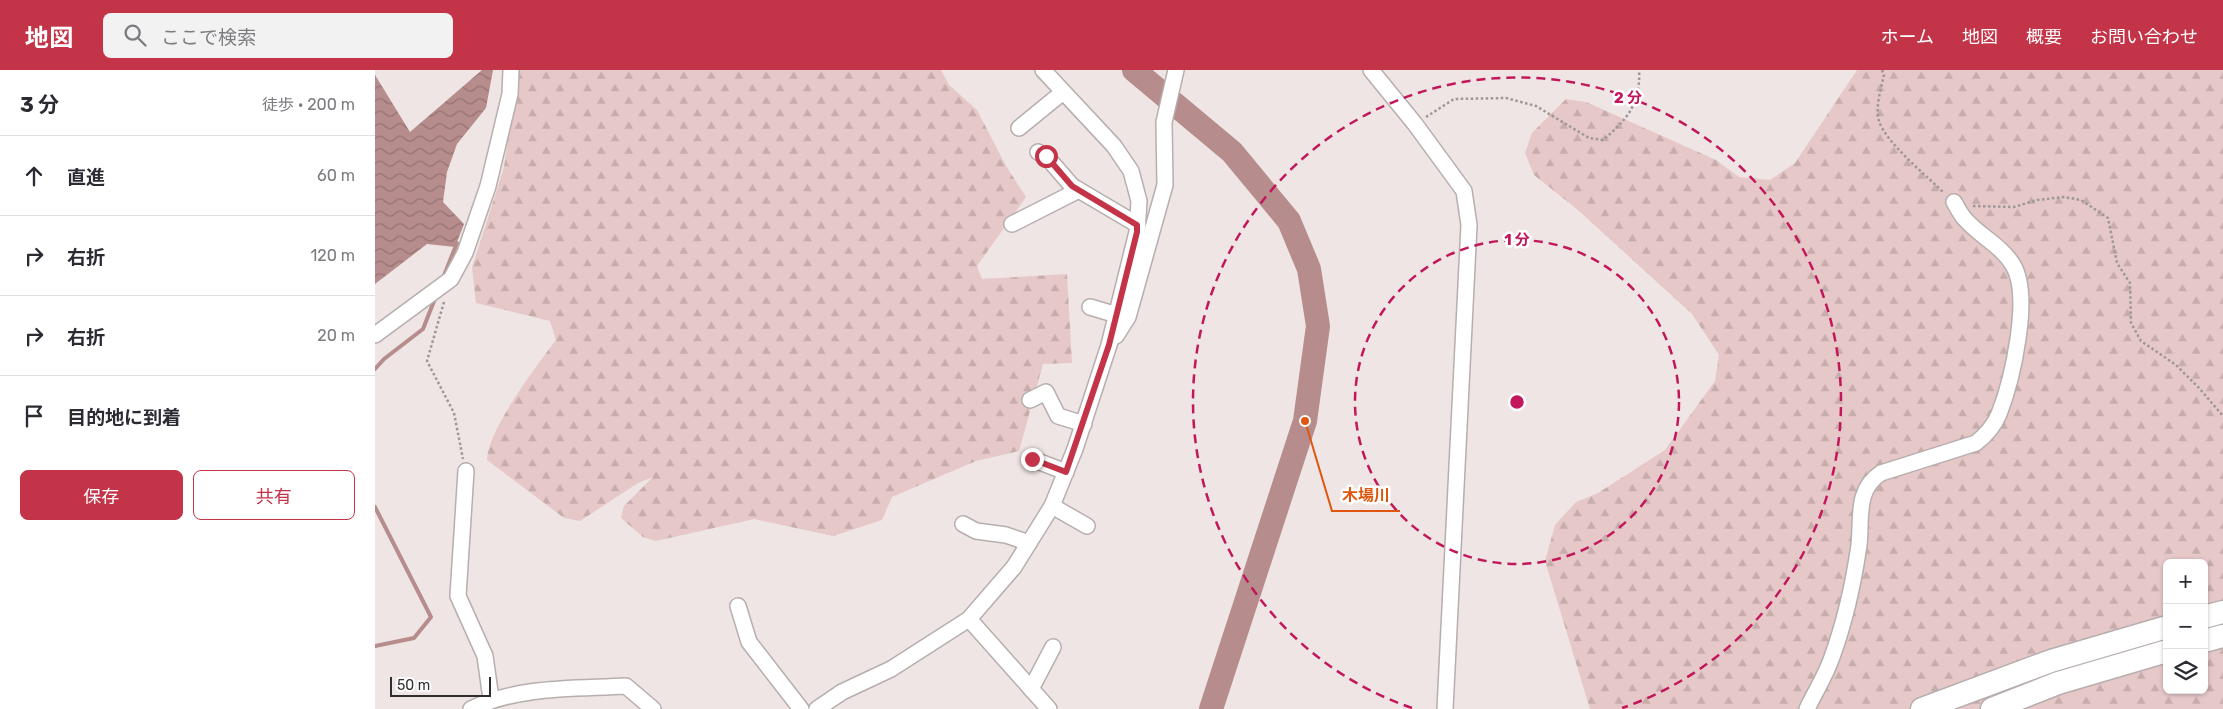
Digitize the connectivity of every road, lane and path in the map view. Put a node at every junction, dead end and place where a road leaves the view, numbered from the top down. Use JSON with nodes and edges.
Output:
{"nodes":[{"id":1,"x":511,"y":70,"type":"edge"},
{"id":2,"x":1043,"y":70,"type":"edge"},
{"id":3,"x":1177,"y":70,"type":"edge"},
{"id":4,"x":1371,"y":70,"type":"edge"},
{"id":5,"x":1639,"y":70,"type":"edge"},
{"id":6,"x":1881,"y":70,"type":"edge"},
{"id":7,"x":1063,"y":92,"type":"junction"},
{"id":8,"x":1415,"y":124,"type":"junction"},
{"id":9,"x":1019,"y":128,"type":"dead end"},
{"id":10,"x":1038,"y":152,"type":"dead end"},
{"id":11,"x":1079,"y":190,"type":"junction"},
{"id":12,"x":1954,"y":202,"type":"junction"},
{"id":13,"x":1012,"y":224,"type":"dead end"},
{"id":14,"x":1137,"y":225,"type":"junction"},
{"id":15,"x":451,"y":279,"type":"junction"},
{"id":16,"x":1090,"y":307,"type":"dead end"},
{"id":17,"x":1117,"y":315,"type":"junction"},
{"id":18,"x":375,"y":335,"type":"edge"},
{"id":19,"x":1109,"y":345,"type":"junction"},
{"id":20,"x":1029,"y":400,"type":"dead end"},
{"id":21,"x":2223,"y":416,"type":"edge"},
{"id":22,"x":1084,"y":424,"type":"junction"},
{"id":23,"x":1032,"y":459,"type":"dead end"},
{"id":24,"x":466,"y":471,"type":"joint"},
{"id":25,"x":1066,"y":472,"type":"junction"},
{"id":26,"x":1052,"y":506,"type":"junction"},
{"id":27,"x":963,"y":524,"type":"dead end"},
{"id":28,"x":1087,"y":526,"type":"dead end"},
{"id":29,"x":1029,"y":543,"type":"junction"},
{"id":30,"x":738,"y":606,"type":"dead end"},
{"id":31,"x":2223,"y":612,"type":"edge"},
{"id":32,"x":2208,"y":616,"type":"edge"},
{"id":33,"x":969,"y":620,"type":"junction"},
{"id":34,"x":2163,"y":628,"type":"edge"},
{"id":35,"x":2223,"y":636,"type":"edge"},
{"id":36,"x":2208,"y":640,"type":"edge"},
{"id":37,"x":1053,"y":647,"type":"dead end"},
{"id":38,"x":2163,"y":652,"type":"edge"},
{"id":39,"x":1031,"y":689,"type":"junction"},
{"id":40,"x":491,"y":700,"type":"junction"},
{"id":41,"x":471,"y":709,"type":"edge"},
{"id":42,"x":653,"y":709,"type":"edge"},
{"id":43,"x":801,"y":709,"type":"edge"},
{"id":44,"x":817,"y":709,"type":"edge"},
{"id":45,"x":1049,"y":709,"type":"edge"},
{"id":46,"x":1445,"y":709,"type":"edge"},
{"id":47,"x":1807,"y":709,"type":"edge"},
{"id":48,"x":1922,"y":709,"type":"edge"},
{"id":49,"x":1992,"y":709,"type":"edge"}],
"edges":[{"from":1,"to":15,"type":"street"},
{"from":2,"to":7,"type":"street"},
{"from":3,"to":19,"type":"street"},
{"from":4,"to":8,"type":"street"},
{"from":5,"to":8,"type":"path"},
{"from":6,"to":12,"type":"path"},
{"from":7,"to":9,"type":"street"},
{"from":7,"to":14,"type":"street"},
{"from":8,"to":46,"type":"street"},
{"from":10,"to":11,"type":"street"},
{"from":11,"to":13,"type":"street"},
{"from":11,"to":14,"type":"street"},
{"from":12,"to":21,"type":"path"},
{"from":12,"to":47,"type":"street"},
{"from":14,"to":17,"type":"street"},
{"from":15,"to":18,"type":"street"},
{"from":15,"to":24,"type":"path"},
{"from":16,"to":17,"type":"street"},
{"from":17,"to":19,"type":"street"},
{"from":19,"to":22,"type":"street"},
{"from":20,"to":22,"type":"street"},
{"from":22,"to":25,"type":"street"},
{"from":23,"to":25,"type":"street"},
{"from":24,"to":40,"type":"street"},
{"from":25,"to":26,"type":"street"},
{"from":26,"to":28,"type":"street"},
{"from":26,"to":29,"type":"street"},
{"from":27,"to":29,"type":"street"},
{"from":29,"to":33,"type":"street"},
{"from":30,"to":43,"type":"street"},
{"from":31,"to":32,"type":"highway"},
{"from":33,"to":39,"type":"street"},
{"from":33,"to":44,"type":"street"},
{"from":34,"to":48,"type":"highway"},
{"from":35,"to":36,"type":"highway"},
{"from":37,"to":39,"type":"street"},
{"from":38,"to":49,"type":"highway"},
{"from":39,"to":45,"type":"street"},
{"from":40,"to":41,"type":"street"},
{"from":40,"to":42,"type":"street"}]}
